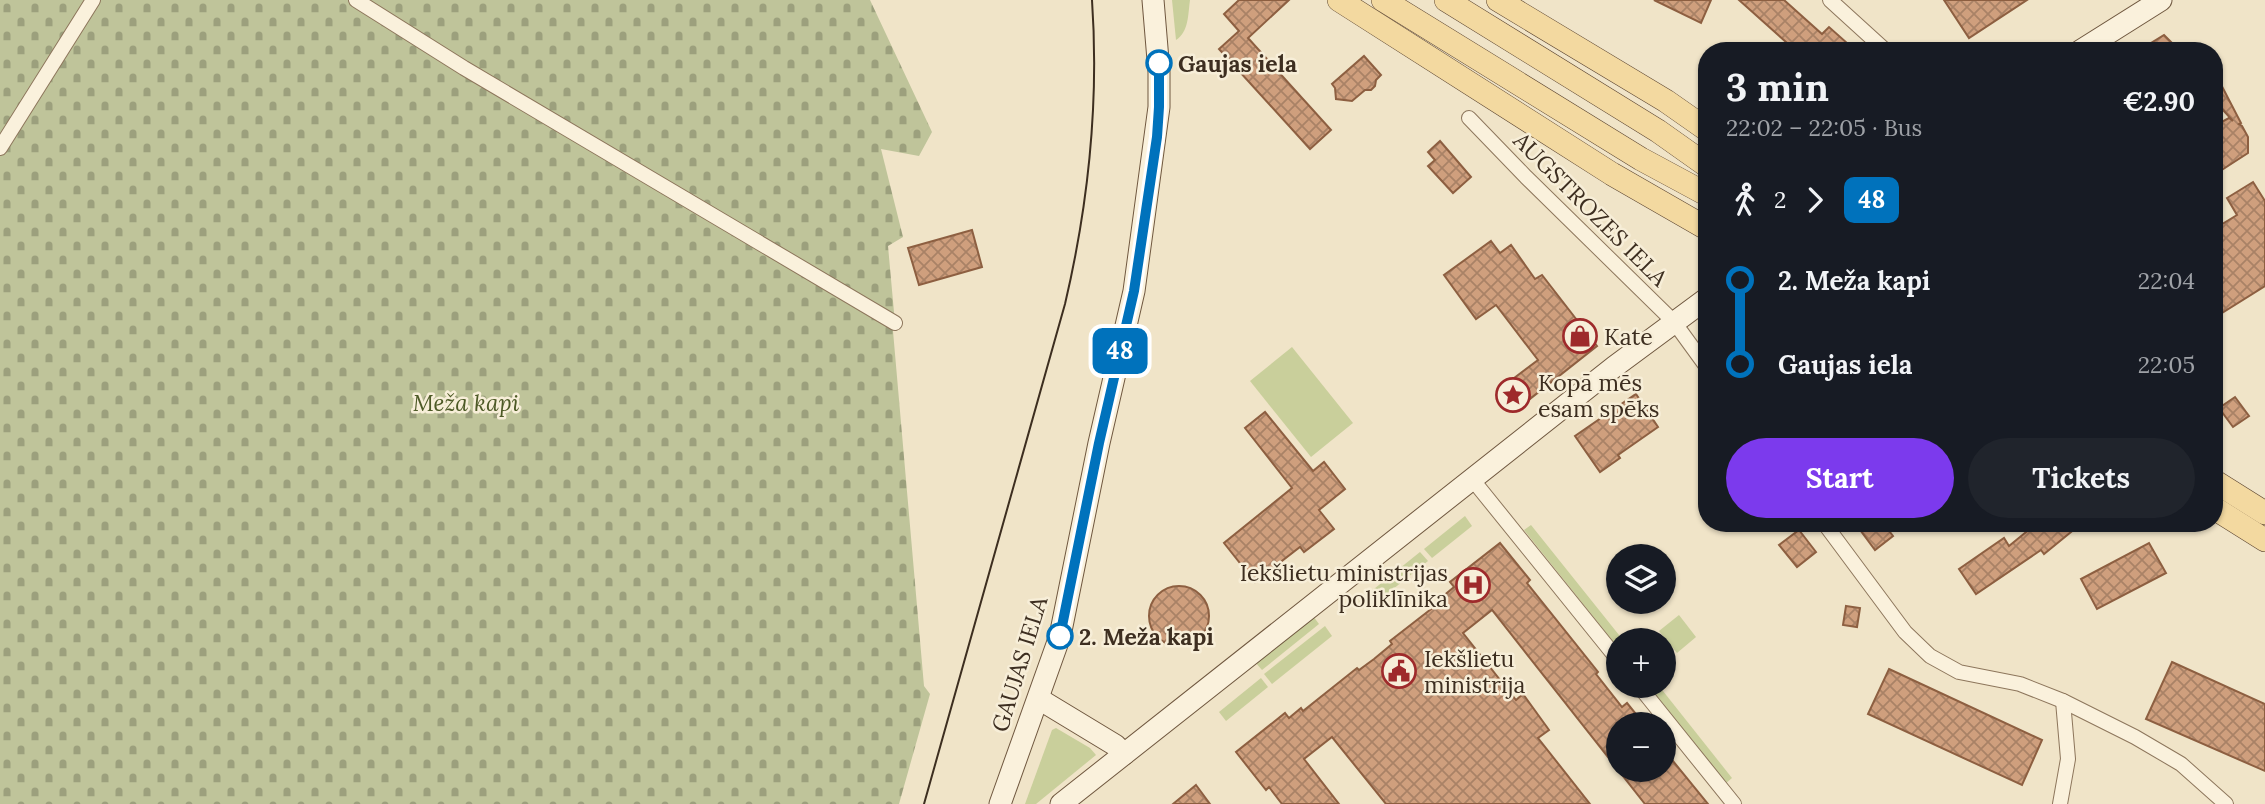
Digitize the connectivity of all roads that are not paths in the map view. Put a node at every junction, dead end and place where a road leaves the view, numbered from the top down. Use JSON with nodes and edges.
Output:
{"nodes":[{"id":1,"x":93,"y":0,"type":"edge"},
{"id":2,"x":356,"y":0,"type":"edge"},
{"id":3,"x":1153,"y":0,"type":"edge"},
{"id":4,"x":1383,"y":0,"type":"edge"},
{"id":5,"x":1446,"y":0,"type":"edge"},
{"id":6,"x":1498,"y":0,"type":"edge"},
{"id":7,"x":1830,"y":0,"type":"edge"},
{"id":8,"x":2161,"y":0,"type":"edge"},
{"id":9,"x":1342,"y":2,"type":"edge"},
{"id":10,"x":1876,"y":42,"type":"edge"},
{"id":11,"x":2094,"y":42,"type":"edge"},
{"id":12,"x":1469,"y":118,"type":"dead end"},
{"id":13,"x":1698,"y":124,"type":"edge"},
{"id":14,"x":0,"y":148,"type":"edge"},
{"id":15,"x":1698,"y":159,"type":"edge"},
{"id":16,"x":1698,"y":190,"type":"edge"},
{"id":17,"x":1698,"y":223,"type":"edge"},
{"id":18,"x":1698,"y":305,"type":"edge"},
{"id":19,"x":1674,"y":322,"type":"junction"},
{"id":20,"x":895,"y":323,"type":"dead end"},
{"id":21,"x":1698,"y":355,"type":"edge"},
{"id":22,"x":1472,"y":480,"type":"junction"},
{"id":23,"x":2223,"y":487,"type":"edge"},
{"id":24,"x":2265,"y":513,"type":"edge"},
{"id":25,"x":2223,"y":514,"type":"edge"},
{"id":26,"x":1831,"y":532,"type":"edge"},
{"id":27,"x":2265,"y":540,"type":"edge"},
{"id":28,"x":1606,"y":645,"type":"edge"},
{"id":29,"x":1649,"y":698,"type":"edge"},
{"id":30,"x":1039,"y":699,"type":"junction"},
{"id":31,"x":2063,"y":701,"type":"junction"},
{"id":32,"x":1124,"y":754,"type":"junction"},
{"id":33,"x":1000,"y":804,"type":"edge"},
{"id":34,"x":1061,"y":804,"type":"edge"},
{"id":35,"x":1734,"y":804,"type":"edge"},
{"id":36,"x":2060,"y":804,"type":"edge"},
{"id":37,"x":2226,"y":804,"type":"edge"}],
"edges":[{"from":1,"to":14,"type":"street"},
{"from":2,"to":20,"type":"street"},
{"from":3,"to":30,"type":"street","name":"GAUJAS IELA"},
{"from":4,"to":16,"type":"main road"},
{"from":5,"to":15,"type":"main road"},
{"from":6,"to":13,"type":"main road"},
{"from":7,"to":10,"type":"street"},
{"from":8,"to":11,"type":"street"},
{"from":9,"to":17,"type":"main road"},
{"from":12,"to":19,"type":"street","name":"AUGSTROZES IELA"},
{"from":18,"to":19,"type":"street"},
{"from":19,"to":21,"type":"street","name":"AUGSTROZES IELA"},
{"from":19,"to":22,"type":"street"},
{"from":22,"to":28,"type":"street"},
{"from":22,"to":32,"type":"street"},
{"from":23,"to":24,"type":"main road"},
{"from":25,"to":27,"type":"main road"},
{"from":26,"to":31,"type":"street"},
{"from":29,"to":35,"type":"street"},
{"from":30,"to":32,"type":"street"},
{"from":30,"to":33,"type":"street","name":"GAUJAS IELA"},
{"from":31,"to":36,"type":"street"},
{"from":31,"to":37,"type":"street"},
{"from":32,"to":34,"type":"street"}]}
